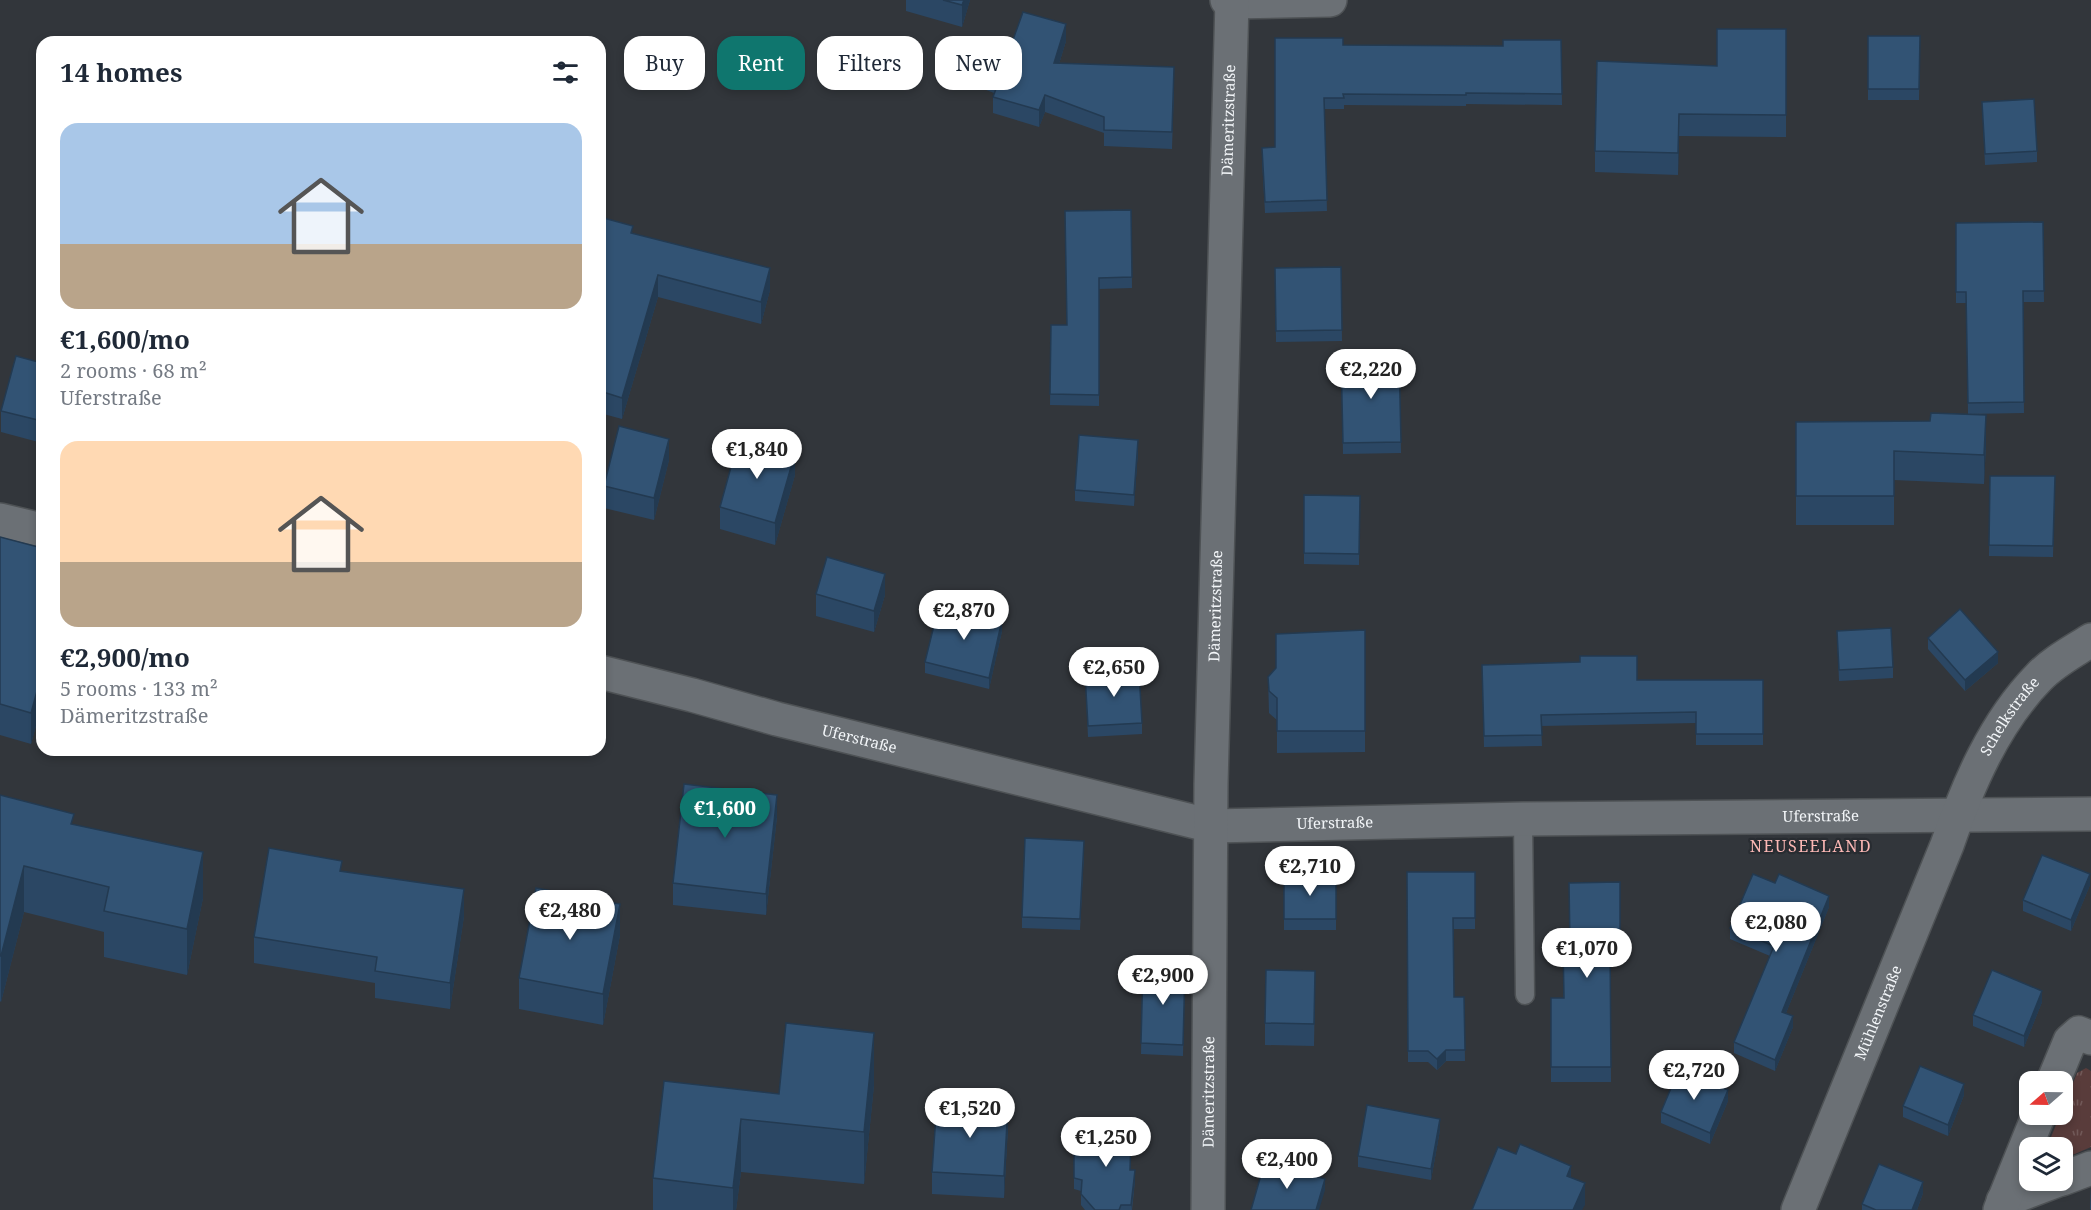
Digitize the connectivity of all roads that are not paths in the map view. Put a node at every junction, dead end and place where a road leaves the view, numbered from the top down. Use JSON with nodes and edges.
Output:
{"nodes":[{"id":1,"x":1330,"y":0,"type":"edge"},
{"id":2,"x":1230,"y":1,"type":"edge"},
{"id":3,"x":0,"y":520,"type":"edge"},
{"id":4,"x":36,"y":529,"type":"edge"},
{"id":5,"x":2091,"y":640,"type":"edge"},
{"id":6,"x":606,"y":674,"type":"edge"},
{"id":7,"x":2091,"y":814,"type":"edge"},
{"id":8,"x":1958,"y":815,"type":"junction"},
{"id":9,"x":1522,"y":819,"type":"junction"},
{"id":10,"x":1212,"y":826,"type":"junction"},
{"id":11,"x":1525,"y":995,"type":"dead end"},
{"id":12,"x":2091,"y":1038,"type":"edge"},
{"id":13,"x":2058,"y":1071,"type":"edge"},
{"id":14,"x":2034,"y":1125,"type":"edge"},
{"id":15,"x":2091,"y":1168,"type":"edge"},
{"id":16,"x":2073,"y":1175,"type":"edge"},
{"id":17,"x":2034,"y":1191,"type":"edge"},
{"id":18,"x":2001,"y":1206,"type":"edge"},
{"id":19,"x":1208,"y":1210,"type":"edge"},
{"id":20,"x":1798,"y":1210,"type":"edge"}],
"edges":[{"from":1,"to":2,"type":"street"},
{"from":2,"to":10,"type":"street","name":"Dämeritzstraße"},
{"from":3,"to":4,"type":"street"},
{"from":5,"to":8,"type":"street","name":"Schelkstraße"},
{"from":6,"to":10,"type":"street","name":"Uferstraße"},
{"from":7,"to":8,"type":"street","name":"Uferstraße"},
{"from":8,"to":9,"type":"street","name":"Uferstraße"},
{"from":8,"to":20,"type":"street","name":"Mühlenstraße"},
{"from":9,"to":10,"type":"street","name":"Uferstraße"},
{"from":9,"to":11,"type":"lane"},
{"from":10,"to":19,"type":"street","name":"Dämeritzstraße"},
{"from":12,"to":13,"type":"street"},
{"from":14,"to":18,"type":"street"},
{"from":15,"to":16,"type":"street"},
{"from":17,"to":18,"type":"street"}]}
